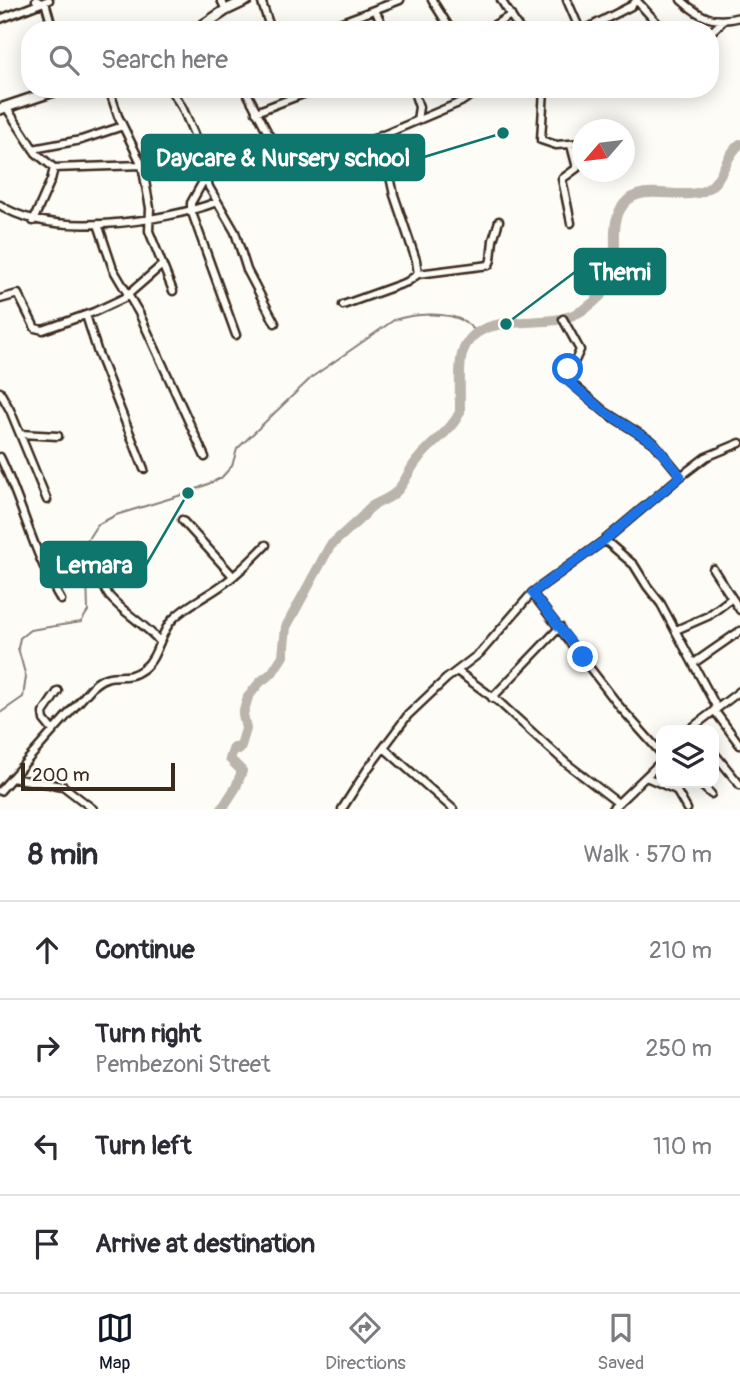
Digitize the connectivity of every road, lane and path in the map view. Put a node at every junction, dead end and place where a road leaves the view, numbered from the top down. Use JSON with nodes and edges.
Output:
{"nodes":[{"id":1,"x":36,"y":0,"type":"edge"},
{"id":2,"x":221,"y":0,"type":"edge"},
{"id":3,"x":247,"y":0,"type":"edge"},
{"id":4,"x":261,"y":0,"type":"edge"},
{"id":5,"x":400,"y":0,"type":"edge"},
{"id":6,"x":432,"y":0,"type":"edge"},
{"id":7,"x":501,"y":0,"type":"edge"},
{"id":8,"x":567,"y":0,"type":"edge"},
{"id":9,"x":637,"y":0,"type":"edge"},
{"id":10,"x":681,"y":0,"type":"edge"},
{"id":11,"x":47,"y":1,"type":"edge"},
{"id":12,"x":226,"y":10,"type":"junction"},
{"id":13,"x":375,"y":10,"type":"junction"},
{"id":14,"x":511,"y":15,"type":"junction"},
{"id":15,"x":740,"y":17,"type":"edge"},
{"id":16,"x":0,"y":19,"type":"edge"},
{"id":17,"x":51,"y":21,"type":"edge"},
{"id":18,"x":210,"y":21,"type":"edge"},
{"id":19,"x":268,"y":21,"type":"edge"},
{"id":20,"x":345,"y":21,"type":"edge"},
{"id":21,"x":380,"y":21,"type":"edge"},
{"id":22,"x":445,"y":21,"type":"edge"},
{"id":23,"x":501,"y":21,"type":"edge"},
{"id":24,"x":515,"y":21,"type":"edge"},
{"id":25,"x":578,"y":21,"type":"edge"},
{"id":26,"x":600,"y":21,"type":"edge"},
{"id":27,"x":655,"y":21,"type":"edge"},
{"id":28,"x":712,"y":21,"type":"edge"},
{"id":29,"x":719,"y":22,"type":"edge"},
{"id":30,"x":722,"y":22,"type":"junction"},
{"id":31,"x":719,"y":25,"type":"edge"},
{"id":32,"x":33,"y":98,"type":"edge"},
{"id":33,"x":112,"y":98,"type":"edge"},
{"id":34,"x":175,"y":98,"type":"edge"},
{"id":35,"x":249,"y":98,"type":"edge"},
{"id":36,"x":293,"y":98,"type":"edge"},
{"id":37,"x":416,"y":98,"type":"edge"},
{"id":38,"x":467,"y":98,"type":"edge"},
{"id":39,"x":543,"y":98,"type":"edge"},
{"id":40,"x":3,"y":108,"type":"edge"},
{"id":41,"x":256,"y":112,"type":"junction"},
{"id":42,"x":417,"y":120,"type":"junction"},
{"id":43,"x":123,"y":126,"type":"junction"},
{"id":44,"x":381,"y":135,"type":"junction"},
{"id":45,"x":571,"y":145,"type":"joint"},
{"id":46,"x":33,"y":149,"type":"junction"},
{"id":47,"x":283,"y":162,"type":"junction"},
{"id":48,"x":142,"y":165,"type":"junction"},
{"id":49,"x":54,"y":168,"type":"junction"},
{"id":50,"x":203,"y":170,"type":"junction"},
{"id":51,"x":205,"y":178,"type":"junction"},
{"id":52,"x":217,"y":202,"type":"junction"},
{"id":53,"x":0,"y":205,"type":"edge"},
{"id":54,"x":191,"y":210,"type":"junction"},
{"id":55,"x":149,"y":218,"type":"junction"},
{"id":56,"x":33,"y":220,"type":"junction"},
{"id":57,"x":499,"y":221,"type":"dead end"},
{"id":58,"x":571,"y":223,"type":"dead end"},
{"id":59,"x":98,"y":224,"type":"junction"},
{"id":60,"x":162,"y":265,"type":"junction"},
{"id":61,"x":418,"y":274,"type":"junction"},
{"id":62,"x":173,"y":291,"type":"dead end"},
{"id":63,"x":128,"y":295,"type":"junction"},
{"id":64,"x":0,"y":299,"type":"edge"},
{"id":65,"x":343,"y":305,"type":"dead end"},
{"id":66,"x":86,"y":315,"type":"junction"},
{"id":67,"x":563,"y":319,"type":"dead end"},
{"id":68,"x":275,"y":323,"type":"dead end"},
{"id":69,"x":236,"y":335,"type":"dead end"},
{"id":70,"x":0,"y":392,"type":"edge"},
{"id":71,"x":20,"y":434,"type":"junction"},
{"id":72,"x":58,"y":436,"type":"dead end"},
{"id":73,"x":740,"y":443,"type":"edge"},
{"id":74,"x":0,"y":457,"type":"edge"},
{"id":75,"x":205,"y":457,"type":"dead end"},
{"id":76,"x":144,"y":469,"type":"dead end"},
{"id":77,"x":681,"y":476,"type":"junction"},
{"id":78,"x":47,"y":500,"type":"dead end"},
{"id":79,"x":182,"y":520,"type":"dead end"},
{"id":80,"x":605,"y":540,"type":"junction"},
{"id":81,"x":266,"y":545,"type":"dead end"},
{"id":82,"x":713,"y":569,"type":"dead end"},
{"id":83,"x":96,"y":573,"type":"dead end"},
{"id":84,"x":233,"y":576,"type":"junction"},
{"id":85,"x":532,"y":593,"type":"junction"},
{"id":86,"x":732,"y":598,"type":"junction"},
{"id":87,"x":61,"y":600,"type":"dead end"},
{"id":88,"x":740,"y":610,"type":"edge"},
{"id":89,"x":560,"y":627,"type":"junction"},
{"id":90,"x":676,"y":630,"type":"junction"},
{"id":91,"x":740,"y":631,"type":"edge"},
{"id":92,"x":160,"y":642,"type":"junction"},
{"id":93,"x":694,"y":663,"type":"junction"},
{"id":94,"x":457,"y":671,"type":"junction"},
{"id":95,"x":58,"y":691,"type":"dead end"},
{"id":96,"x":740,"y":691,"type":"edge"},
{"id":97,"x":492,"y":698,"type":"junction"},
{"id":98,"x":715,"y":709,"type":"junction"},
{"id":99,"x":696,"y":725,"type":"edge"},
{"id":100,"x":53,"y":731,"type":"junction"},
{"id":101,"x":740,"y":745,"type":"edge"},
{"id":102,"x":656,"y":747,"type":"edge"},
{"id":103,"x":384,"y":748,"type":"junction"},
{"id":104,"x":719,"y":759,"type":"edge"},
{"id":105,"x":656,"y":767,"type":"edge"},
{"id":106,"x":646,"y":777,"type":"junction"},
{"id":107,"x":11,"y":778,"type":"junction"},
{"id":108,"x":740,"y":785,"type":"edge"},
{"id":109,"x":704,"y":788,"type":"edge"},
{"id":110,"x":0,"y":791,"type":"edge"},
{"id":111,"x":711,"y":794,"type":"dead end"},
{"id":112,"x":618,"y":803,"type":"junction"},
{"id":113,"x":93,"y":809,"type":"edge"},
{"id":114,"x":342,"y":809,"type":"edge"},
{"id":115,"x":453,"y":809,"type":"edge"},
{"id":116,"x":612,"y":809,"type":"edge"},
{"id":117,"x":687,"y":809,"type":"edge"}],
"edges":[{"from":1,"to":11,"type":"street"},
{"from":2,"to":12,"type":"street"},
{"from":3,"to":12,"type":"street"},
{"from":4,"to":19,"type":"street"},
{"from":5,"to":13,"type":"street"},
{"from":6,"to":22,"type":"street"},
{"from":7,"to":14,"type":"street"},
{"from":8,"to":25,"type":"street"},
{"from":9,"to":26,"type":"street"},
{"from":9,"to":27,"type":"street"},
{"from":10,"to":28,"type":"street"},
{"from":11,"to":16,"type":"street"},
{"from":11,"to":17,"type":"street"},
{"from":12,"to":18,"type":"street"},
{"from":13,"to":20,"type":"street"},
{"from":13,"to":21,"type":"street"},
{"from":14,"to":23,"type":"street"},
{"from":14,"to":24,"type":"street"},
{"from":15,"to":30,"type":"street"},
{"from":29,"to":30,"type":"street"},
{"from":30,"to":31,"type":"street"},
{"from":32,"to":40,"type":"street"},
{"from":33,"to":43,"type":"street"},
{"from":34,"to":50,"type":"street"},
{"from":35,"to":41,"type":"street"},
{"from":36,"to":41,"type":"street"},
{"from":37,"to":42,"type":"street"},
{"from":38,"to":42,"type":"street"},
{"from":39,"to":45,"type":"street"},
{"from":40,"to":46,"type":"street"},
{"from":41,"to":47,"type":"street"},
{"from":42,"to":44,"type":"street"},
{"from":43,"to":46,"type":"street"},
{"from":43,"to":48,"type":"street"},
{"from":44,"to":47,"type":"street"},
{"from":44,"to":61,"type":"street"},
{"from":45,"to":58,"type":"street"},
{"from":46,"to":49,"type":"street"},
{"from":47,"to":50,"type":"street"},
{"from":48,"to":49,"type":"street"},
{"from":48,"to":55,"type":"street"},
{"from":49,"to":56,"type":"street"},
{"from":50,"to":51,"type":"street"},
{"from":51,"to":52,"type":"street"},
{"from":51,"to":54,"type":"street"},
{"from":52,"to":54,"type":"street"},
{"from":52,"to":68,"type":"street"},
{"from":53,"to":56,"type":"street"},
{"from":54,"to":55,"type":"street"},
{"from":54,"to":69,"type":"street"},
{"from":55,"to":59,"type":"street"},
{"from":55,"to":60,"type":"street"},
{"from":56,"to":59,"type":"street"},
{"from":57,"to":61,"type":"street"},
{"from":59,"to":63,"type":"street"},
{"from":60,"to":62,"type":"street"},
{"from":60,"to":63,"type":"street"},
{"from":61,"to":65,"type":"street"},
{"from":63,"to":66,"type":"street"},
{"from":63,"to":75,"type":"street"},
{"from":64,"to":66,"type":"street"},
{"from":66,"to":76,"type":"street"},
{"from":67,"to":77,"type":"street"},
{"from":70,"to":71,"type":"street"},
{"from":71,"to":72,"type":"street"},
{"from":71,"to":78,"type":"street"},
{"from":73,"to":77,"type":"street"},
{"from":74,"to":87,"type":"street"},
{"from":77,"to":80,"type":"street"},
{"from":79,"to":84,"type":"street"},
{"from":80,"to":85,"type":"street"},
{"from":80,"to":90,"type":"street"},
{"from":81,"to":84,"type":"street"},
{"from":82,"to":86,"type":"street"},
{"from":83,"to":92,"type":"street"},
{"from":84,"to":92,"type":"street"},
{"from":85,"to":89,"type":"street"},
{"from":85,"to":94,"type":"street"},
{"from":86,"to":88,"type":"street"},
{"from":86,"to":90,"type":"street"},
{"from":89,"to":97,"type":"street"},
{"from":89,"to":102,"type":"street"},
{"from":90,"to":93,"type":"street"},
{"from":91,"to":93,"type":"street"},
{"from":92,"to":100,"type":"street"},
{"from":93,"to":98,"type":"street"},
{"from":94,"to":97,"type":"street"},
{"from":94,"to":103,"type":"street"},
{"from":95,"to":100,"type":"street"},
{"from":96,"to":98,"type":"street"},
{"from":97,"to":112,"type":"street"},
{"from":98,"to":99,"type":"street"},
{"from":98,"to":101,"type":"street"},
{"from":100,"to":107,"type":"street"},
{"from":103,"to":114,"type":"street"},
{"from":103,"to":115,"type":"street"},
{"from":104,"to":108,"type":"street"},
{"from":105,"to":106,"type":"street"},
{"from":106,"to":112,"type":"street"},
{"from":106,"to":117,"type":"street"},
{"from":107,"to":110,"type":"street"},
{"from":107,"to":113,"type":"street"},
{"from":109,"to":111,"type":"street"},
{"from":112,"to":116,"type":"street"}]}
